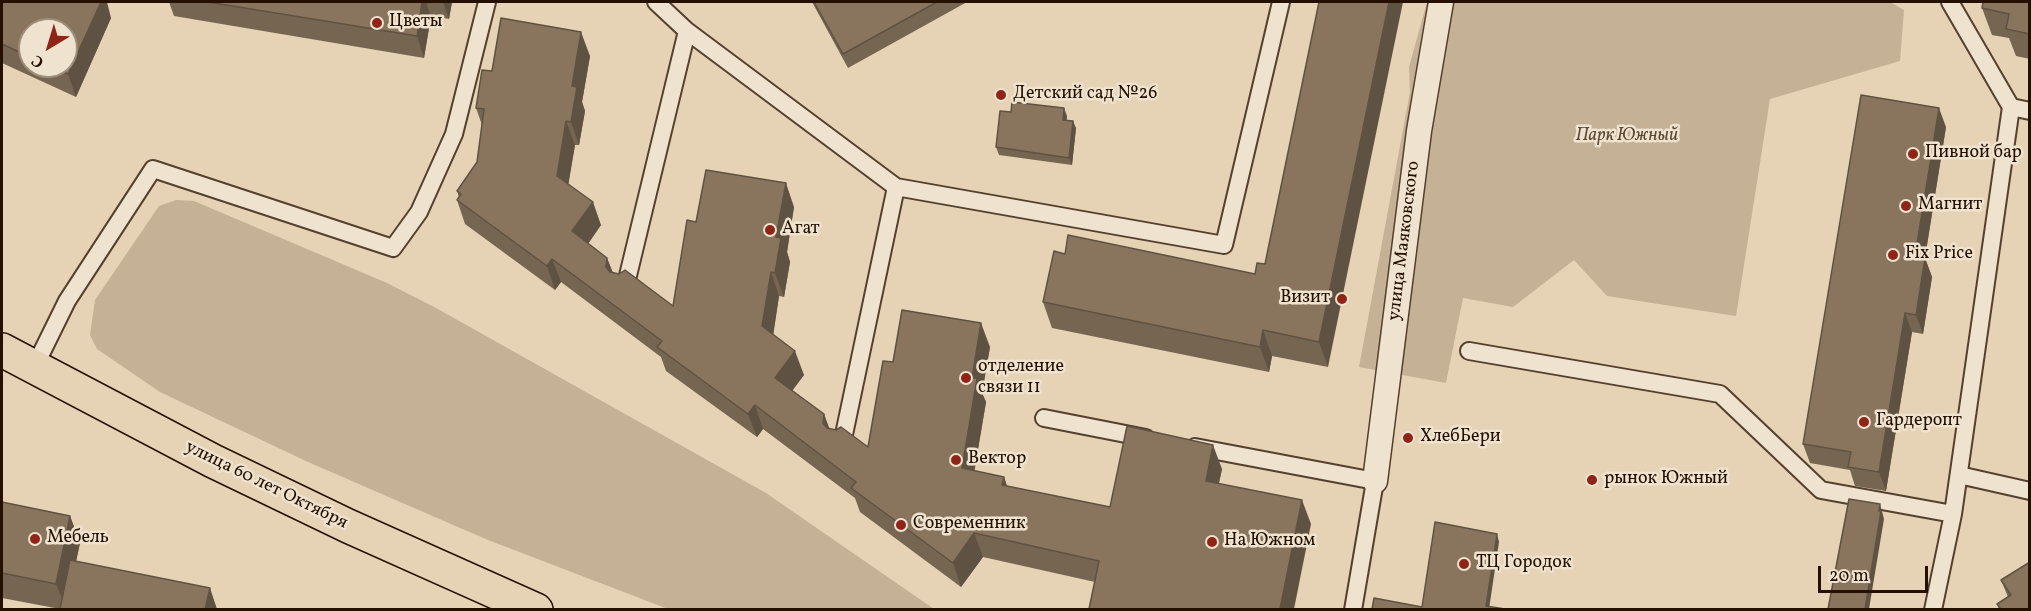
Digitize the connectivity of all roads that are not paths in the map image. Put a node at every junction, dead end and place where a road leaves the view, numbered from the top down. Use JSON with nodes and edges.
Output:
{"nodes":[{"id":1,"x":487,"y":2,"type":"edge"},
{"id":2,"x":656,"y":2,"type":"edge"},
{"id":3,"x":1281,"y":2,"type":"edge"},
{"id":4,"x":1441,"y":2,"type":"edge"},
{"id":5,"x":1950,"y":2,"type":"edge"},
{"id":6,"x":687,"y":32,"type":"junction"},
{"id":7,"x":2011,"y":107,"type":"junction"},
{"id":8,"x":2030,"y":111,"type":"edge"},
{"id":9,"x":896,"y":187,"type":"junction"},
{"id":10,"x":625,"y":288,"type":"edge"},
{"id":11,"x":2,"y":350,"type":"edge"},
{"id":12,"x":1469,"y":351,"type":"dead end"},
{"id":13,"x":34,"y":368,"type":"junction"},
{"id":14,"x":1044,"y":418,"type":"dead end"},
{"id":15,"x":1158,"y":440,"type":"edge"},
{"id":16,"x":842,"y":444,"type":"edge"},
{"id":17,"x":1181,"y":444,"type":"edge"},
{"id":18,"x":1959,"y":475,"type":"junction"},
{"id":19,"x":1375,"y":481,"type":"junction"},
{"id":20,"x":2030,"y":491,"type":"edge"},
{"id":21,"x":1953,"y":514,"type":"junction"},
{"id":22,"x":536,"y":609,"type":"edge"},
{"id":23,"x":1353,"y":609,"type":"edge"},
{"id":24,"x":1933,"y":609,"type":"edge"}],
"edges":[{"from":1,"to":13,"type":"lane"},
{"from":2,"to":6,"type":"lane"},
{"from":3,"to":9,"type":"lane"},
{"from":4,"to":19,"type":"street","name":"улица Маяковского"},
{"from":5,"to":7,"type":"lane"},
{"from":6,"to":9,"type":"lane"},
{"from":6,"to":10,"type":"lane"},
{"from":7,"to":8,"type":"lane"},
{"from":7,"to":18,"type":"lane"},
{"from":9,"to":16,"type":"lane"},
{"from":11,"to":13,"type":"main road","name":"улица 60 лет Октября"},
{"from":12,"to":21,"type":"lane"},
{"from":13,"to":22,"type":"main road","name":"улица 60 лет Октября"},
{"from":14,"to":15,"type":"lane"},
{"from":17,"to":19,"type":"lane"},
{"from":18,"to":20,"type":"lane"},
{"from":18,"to":21,"type":"lane"},
{"from":19,"to":23,"type":"lane"},
{"from":21,"to":24,"type":"lane"}]}
